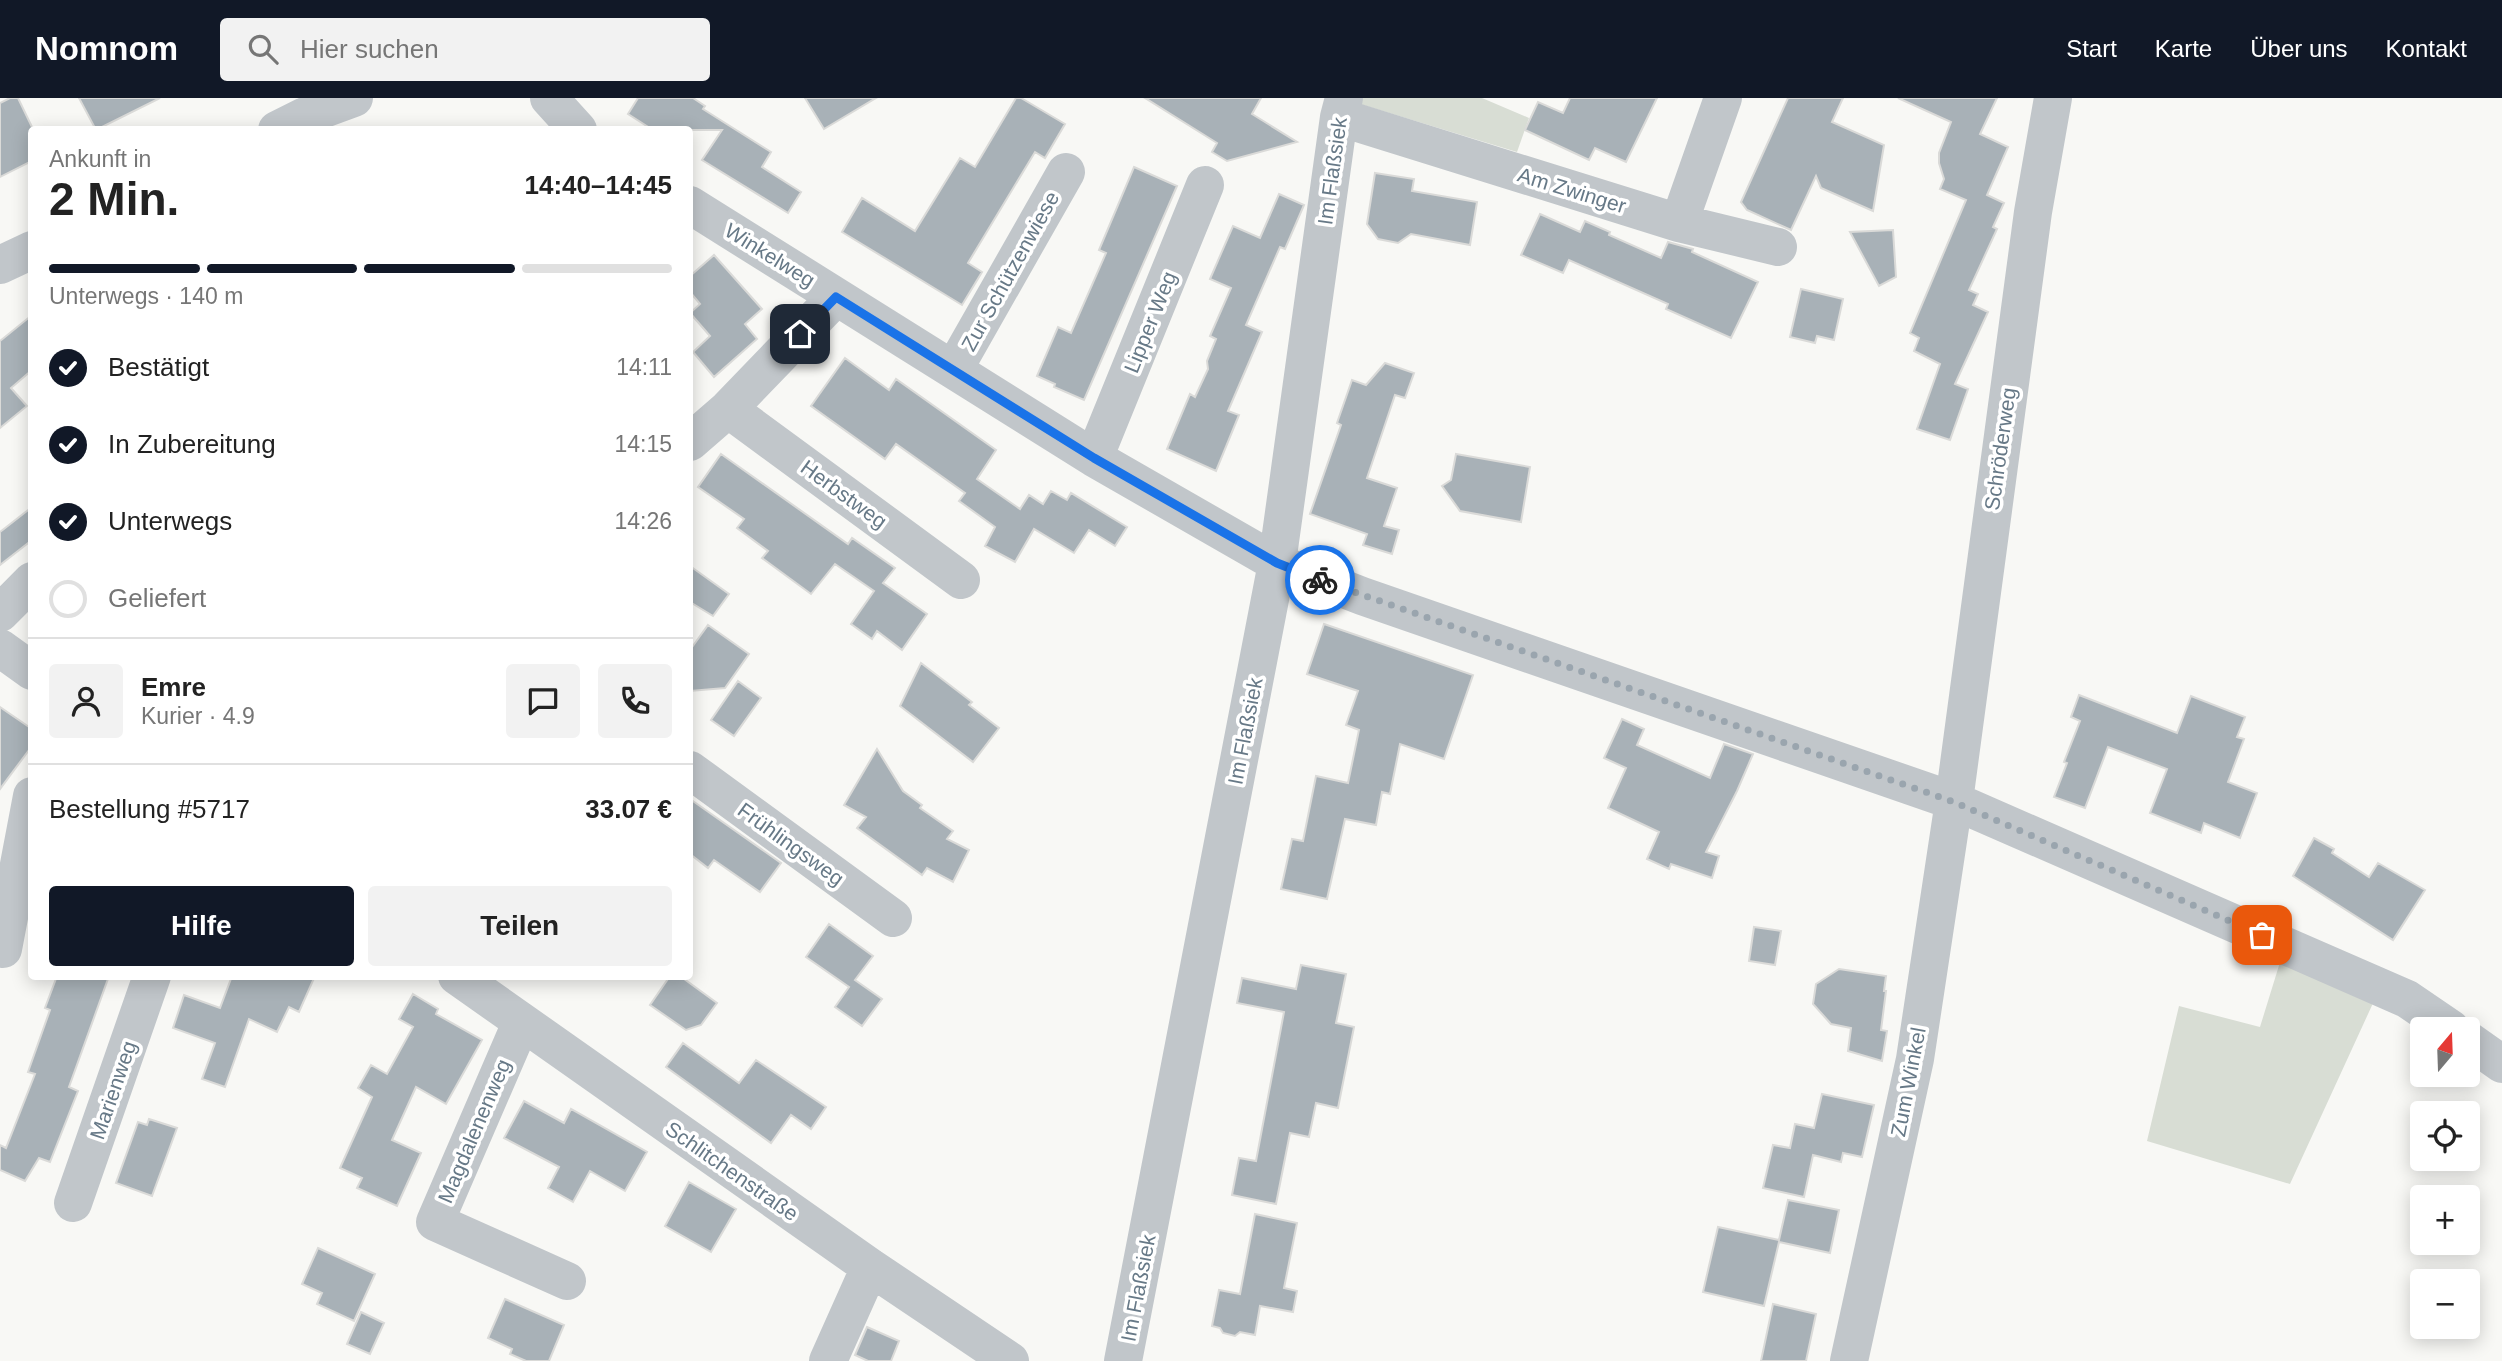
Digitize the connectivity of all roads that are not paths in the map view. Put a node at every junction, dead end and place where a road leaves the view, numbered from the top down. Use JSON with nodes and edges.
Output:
{"nodes":[{"id":1,"x":354,"y":98,"type":"edge"},
{"id":2,"x":549,"y":98,"type":"edge"},
{"id":3,"x":1723,"y":98,"type":"edge"},
{"id":4,"x":2053,"y":98,"type":"edge"},
{"id":5,"x":1341,"y":108,"type":"edge"},
{"id":6,"x":285,"y":126,"type":"edge"},
{"id":7,"x":574,"y":126,"type":"edge"},
{"id":8,"x":1066,"y":172,"type":"dead end"},
{"id":9,"x":1205,"y":185,"type":"dead end"},
{"id":10,"x":693,"y":207,"type":"edge"},
{"id":11,"x":1679,"y":223,"type":"junction"},
{"id":12,"x":1778,"y":247,"type":"dead end"},
{"id":13,"x":28,"y":252,"type":"edge"},
{"id":14,"x":0,"y":265,"type":"edge"},
{"id":15,"x":836,"y":297,"type":"junction"},
{"id":16,"x":954,"y":369,"type":"junction"},
{"id":17,"x":728,"y":409,"type":"junction"},
{"id":18,"x":693,"y":439,"type":"edge"},
{"id":19,"x":1094,"y":458,"type":"junction"},
{"id":20,"x":1277,"y":563,"type":"junction"},
{"id":21,"x":961,"y":580,"type":"dead end"},
{"id":22,"x":28,"y":585,"type":"edge"},
{"id":23,"x":0,"y":613,"type":"edge"},
{"id":24,"x":0,"y":648,"type":"edge"},
{"id":25,"x":28,"y":668,"type":"edge"},
{"id":26,"x":693,"y":772,"type":"edge"},
{"id":27,"x":1954,"y":802,"type":"junction"},
{"id":28,"x":28,"y":817,"type":"edge"},
{"id":29,"x":893,"y":918,"type":"dead end"},
{"id":30,"x":3,"y":949,"type":"dead end"},
{"id":31,"x":151,"y":980,"type":"edge"},
{"id":32,"x":462,"y":980,"type":"edge"},
{"id":33,"x":2433,"y":1017,"type":"edge"},
{"id":34,"x":521,"y":1023,"type":"junction"},
{"id":35,"x":2480,"y":1048,"type":"edge"},
{"id":36,"x":2502,"y":1064,"type":"edge"},
{"id":37,"x":73,"y":1203,"type":"dead end"},
{"id":38,"x":870,"y":1267,"type":"junction"},
{"id":39,"x":567,"y":1280,"type":"dead end"},
{"id":40,"x":828,"y":1361,"type":"edge"},
{"id":41,"x":1010,"y":1361,"type":"edge"},
{"id":42,"x":1123,"y":1361,"type":"edge"},
{"id":43,"x":1849,"y":1361,"type":"edge"}],
"edges":[{"from":1,"to":6,"type":"street"},
{"from":2,"to":7,"type":"street"},
{"from":3,"to":11,"type":"street"},
{"from":4,"to":27,"type":"street","name":"Schröderweg"},
{"from":5,"to":11,"type":"street","name":"Am Zwinger"},
{"from":5,"to":20,"type":"street","name":"Im Flaßsiek"},
{"from":8,"to":16,"type":"street","name":"Zur Schützenwiese"},
{"from":9,"to":19,"type":"street","name":"Lipper Weg"},
{"from":10,"to":15,"type":"street","name":"Winkelweg"},
{"from":11,"to":12,"type":"street","name":"Am Zwinger"},
{"from":13,"to":14,"type":"street"},
{"from":15,"to":16,"type":"street","name":"Winkelweg"},
{"from":15,"to":17,"type":"street"},
{"from":16,"to":19,"type":"street","name":"Winkelweg"},
{"from":17,"to":18,"type":"street"},
{"from":17,"to":21,"type":"street","name":"Herbstweg"},
{"from":19,"to":20,"type":"street","name":"Winkelweg"},
{"from":20,"to":27,"type":"street","name":"Winkelweg"},
{"from":20,"to":42,"type":"street","name":"Im Flaßsiek"},
{"from":22,"to":23,"type":"street"},
{"from":24,"to":25,"type":"street"},
{"from":26,"to":29,"type":"street","name":"Frühlingsweg"},
{"from":27,"to":33,"type":"street","name":"Winkelweg"},
{"from":27,"to":43,"type":"street","name":"Zum Winkel"},
{"from":28,"to":30,"type":"street"},
{"from":31,"to":37,"type":"street","name":"Marienweg"},
{"from":32,"to":34,"type":"street","name":"Schlitchenstraße"},
{"from":34,"to":38,"type":"street","name":"Schlitchenstraße"},
{"from":34,"to":39,"type":"street","name":"Magdalenenweg"},
{"from":35,"to":36,"type":"street"},
{"from":38,"to":40,"type":"street"},
{"from":38,"to":41,"type":"street","name":"Schlitchenstraße"}]}
